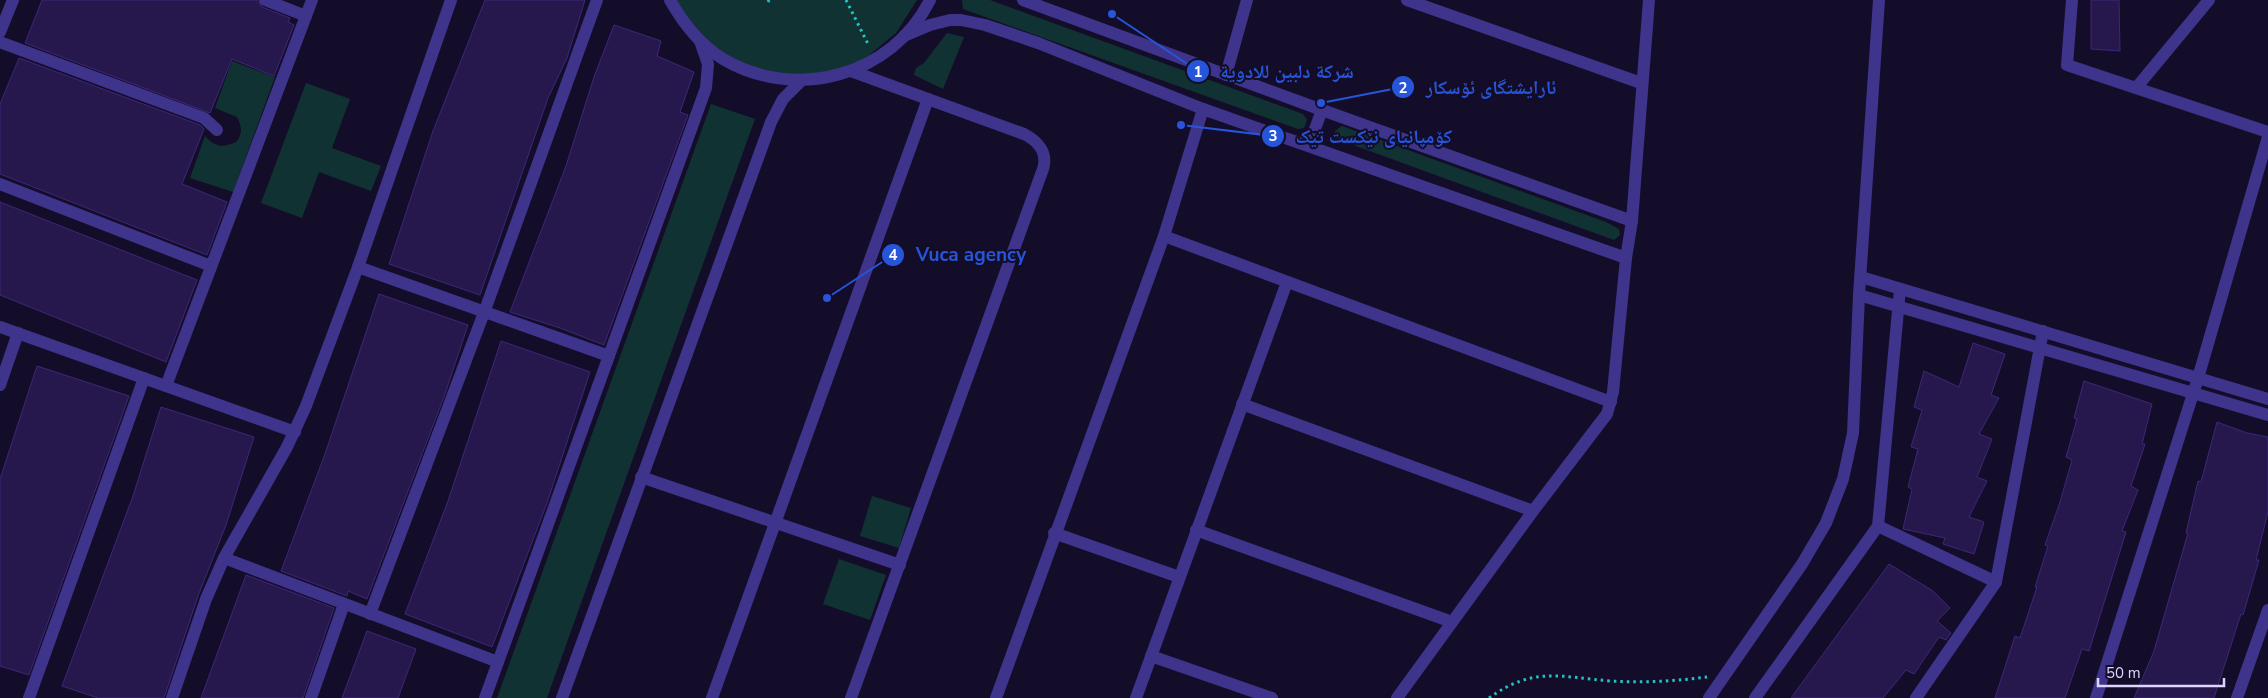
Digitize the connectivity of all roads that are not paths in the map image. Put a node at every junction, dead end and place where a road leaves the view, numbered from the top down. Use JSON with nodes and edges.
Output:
{"nodes":[{"id":1,"x":13,"y":0,"type":"edge"},
{"id":2,"x":265,"y":0,"type":"edge"},
{"id":3,"x":312,"y":0,"type":"edge"},
{"id":4,"x":451,"y":0,"type":"edge"},
{"id":5,"x":597,"y":0,"type":"edge"},
{"id":6,"x":670,"y":0,"type":"edge"},
{"id":7,"x":930,"y":0,"type":"edge"},
{"id":8,"x":1023,"y":0,"type":"edge"},
{"id":9,"x":1247,"y":0,"type":"edge"},
{"id":10,"x":1407,"y":0,"type":"edge"},
{"id":11,"x":1649,"y":0,"type":"edge"},
{"id":12,"x":1879,"y":0,"type":"edge"},
{"id":13,"x":2072,"y":0,"type":"edge"},
{"id":14,"x":2209,"y":0,"type":"edge"},
{"id":15,"x":306,"y":16,"type":"junction"},
{"id":16,"x":0,"y":32,"type":"edge"},
{"id":17,"x":904,"y":36,"type":"junction"},
{"id":18,"x":700,"y":41,"type":"junction"},
{"id":19,"x":0,"y":42,"type":"edge"},
{"id":20,"x":851,"y":71,"type":"junction"},
{"id":21,"x":1226,"y":75,"type":"junction"},
{"id":22,"x":801,"y":81,"type":"junction"},
{"id":23,"x":1641,"y":83,"type":"junction"},
{"id":24,"x":2136,"y":88,"type":"junction"},
{"id":25,"x":928,"y":99,"type":"junction"},
{"id":26,"x":1203,"y":109,"type":"junction"},
{"id":27,"x":1322,"y":110,"type":"junction"},
{"id":28,"x":217,"y":130,"type":"dead end"},
{"id":29,"x":2268,"y":132,"type":"edge"},
{"id":30,"x":2268,"y":137,"type":"edge"},
{"id":31,"x":1309,"y":146,"type":"junction"},
{"id":32,"x":0,"y":184,"type":"edge"},
{"id":33,"x":1632,"y":221,"type":"junction"},
{"id":34,"x":1164,"y":236,"type":"junction"},
{"id":35,"x":1626,"y":258,"type":"junction"},
{"id":36,"x":212,"y":266,"type":"junction"},
{"id":37,"x":358,"y":266,"type":"junction"},
{"id":38,"x":1861,"y":277,"type":"junction"},
{"id":39,"x":1287,"y":282,"type":"junction"},
{"id":40,"x":1900,"y":288,"type":"junction"},
{"id":41,"x":1859,"y":295,"type":"junction"},
{"id":42,"x":1897,"y":306,"type":"junction"},
{"id":43,"x":485,"y":310,"type":"junction"},
{"id":44,"x":0,"y":327,"type":"edge"},
{"id":45,"x":2043,"y":331,"type":"junction"},
{"id":46,"x":18,"y":334,"type":"junction"},
{"id":47,"x":2039,"y":348,"type":"junction"},
{"id":48,"x":609,"y":356,"type":"junction"},
{"id":49,"x":144,"y":378,"type":"junction"},
{"id":50,"x":2198,"y":378,"type":"junction"},
{"id":51,"x":0,"y":385,"type":"edge"},
{"id":52,"x":166,"y":386,"type":"junction"},
{"id":53,"x":2193,"y":393,"type":"junction"},
{"id":54,"x":2268,"y":399,"type":"edge"},
{"id":55,"x":1611,"y":402,"type":"junction"},
{"id":56,"x":1242,"y":404,"type":"junction"},
{"id":57,"x":2268,"y":415,"type":"edge"},
{"id":58,"x":295,"y":432,"type":"junction"},
{"id":59,"x":642,"y":477,"type":"junction"},
{"id":60,"x":1534,"y":511,"type":"junction"},
{"id":61,"x":775,"y":524,"type":"junction"},
{"id":62,"x":1878,"y":526,"type":"junction"},
{"id":63,"x":1196,"y":530,"type":"junction"},
{"id":64,"x":1054,"y":534,"type":"junction"},
{"id":65,"x":224,"y":558,"type":"junction"},
{"id":66,"x":900,"y":565,"type":"junction"},
{"id":67,"x":1179,"y":577,"type":"junction"},
{"id":68,"x":1996,"y":582,"type":"junction"},
{"id":69,"x":344,"y":604,"type":"junction"},
{"id":70,"x":2268,"y":610,"type":"edge"},
{"id":71,"x":370,"y":614,"type":"junction"},
{"id":72,"x":1452,"y":622,"type":"junction"},
{"id":73,"x":1151,"y":656,"type":"junction"},
{"id":74,"x":498,"y":662,"type":"junction"},
{"id":75,"x":29,"y":698,"type":"edge"},
{"id":76,"x":172,"y":698,"type":"edge"},
{"id":77,"x":311,"y":698,"type":"edge"},
{"id":78,"x":486,"y":698,"type":"edge"},
{"id":79,"x":562,"y":698,"type":"edge"},
{"id":80,"x":712,"y":698,"type":"edge"},
{"id":81,"x":851,"y":698,"type":"edge"},
{"id":82,"x":996,"y":698,"type":"edge"},
{"id":83,"x":1136,"y":698,"type":"edge"},
{"id":84,"x":1272,"y":698,"type":"edge"},
{"id":85,"x":1398,"y":698,"type":"edge"},
{"id":86,"x":1709,"y":698,"type":"edge"},
{"id":87,"x":1755,"y":698,"type":"edge"},
{"id":88,"x":1916,"y":698,"type":"edge"},
{"id":89,"x":2096,"y":698,"type":"edge"},
{"id":90,"x":2236,"y":698,"type":"edge"}],
"edges":[{"from":1,"to":16,"type":"street"},
{"from":2,"to":15,"type":"street"},
{"from":3,"to":15,"type":"street"},
{"from":4,"to":37,"type":"street"},
{"from":5,"to":43,"type":"street"},
{"from":6,"to":18,"type":"street"},
{"from":7,"to":17,"type":"street"},
{"from":8,"to":21,"type":"street"},
{"from":9,"to":21,"type":"street"},
{"from":10,"to":23,"type":"street"},
{"from":11,"to":23,"type":"street"},
{"from":12,"to":38,"type":"street"},
{"from":13,"to":24,"type":"street"},
{"from":14,"to":24,"type":"street"},
{"from":15,"to":36,"type":"street"},
{"from":17,"to":20,"type":"street"},
{"from":17,"to":26,"type":"street"},
{"from":18,"to":22,"type":"street"},
{"from":18,"to":48,"type":"street"},
{"from":19,"to":28,"type":"street"},
{"from":20,"to":22,"type":"street"},
{"from":20,"to":25,"type":"street"},
{"from":21,"to":27,"type":"street"},
{"from":22,"to":59,"type":"street"},
{"from":23,"to":33,"type":"street"},
{"from":24,"to":29,"type":"street"},
{"from":25,"to":61,"type":"street"},
{"from":25,"to":66,"type":"street"},
{"from":26,"to":31,"type":"street"},
{"from":26,"to":34,"type":"street"},
{"from":27,"to":31,"type":"street"},
{"from":27,"to":33,"type":"street"},
{"from":30,"to":50,"type":"street"},
{"from":31,"to":35,"type":"street"},
{"from":32,"to":36,"type":"street"},
{"from":33,"to":35,"type":"street"},
{"from":34,"to":39,"type":"street"},
{"from":34,"to":64,"type":"street"},
{"from":35,"to":55,"type":"street"},
{"from":36,"to":52,"type":"street"},
{"from":37,"to":43,"type":"street"},
{"from":37,"to":58,"type":"street"},
{"from":38,"to":40,"type":"street"},
{"from":38,"to":41,"type":"street"},
{"from":39,"to":55,"type":"street"},
{"from":39,"to":56,"type":"street"},
{"from":40,"to":42,"type":"street"},
{"from":40,"to":45,"type":"street"},
{"from":41,"to":42,"type":"street"},
{"from":41,"to":86,"type":"street"},
{"from":42,"to":47,"type":"street"},
{"from":42,"to":62,"type":"street"},
{"from":43,"to":48,"type":"street"},
{"from":43,"to":71,"type":"street"},
{"from":44,"to":46,"type":"street"},
{"from":45,"to":47,"type":"street"},
{"from":45,"to":50,"type":"street"},
{"from":46,"to":49,"type":"street"},
{"from":46,"to":51,"type":"street"},
{"from":47,"to":53,"type":"street"},
{"from":47,"to":68,"type":"street"},
{"from":48,"to":74,"type":"street"},
{"from":49,"to":52,"type":"street"},
{"from":49,"to":75,"type":"street"},
{"from":50,"to":53,"type":"street"},
{"from":50,"to":54,"type":"street"},
{"from":52,"to":58,"type":"street"},
{"from":53,"to":57,"type":"street"},
{"from":53,"to":89,"type":"street"},
{"from":55,"to":60,"type":"street"},
{"from":56,"to":60,"type":"street"},
{"from":56,"to":63,"type":"street"},
{"from":58,"to":65,"type":"street"},
{"from":59,"to":61,"type":"street"},
{"from":59,"to":79,"type":"street"},
{"from":60,"to":72,"type":"street"},
{"from":61,"to":66,"type":"street"},
{"from":61,"to":80,"type":"street"},
{"from":62,"to":68,"type":"street"},
{"from":62,"to":87,"type":"street"},
{"from":63,"to":67,"type":"street"},
{"from":63,"to":72,"type":"street"},
{"from":64,"to":67,"type":"street"},
{"from":64,"to":82,"type":"street"},
{"from":65,"to":69,"type":"street"},
{"from":65,"to":76,"type":"street"},
{"from":66,"to":81,"type":"street"},
{"from":67,"to":73,"type":"street"},
{"from":68,"to":88,"type":"street"},
{"from":69,"to":71,"type":"street"},
{"from":69,"to":77,"type":"street"},
{"from":70,"to":90,"type":"street"},
{"from":71,"to":74,"type":"street"},
{"from":72,"to":85,"type":"street"},
{"from":73,"to":83,"type":"street"},
{"from":73,"to":84,"type":"street"},
{"from":74,"to":78,"type":"street"}]}
